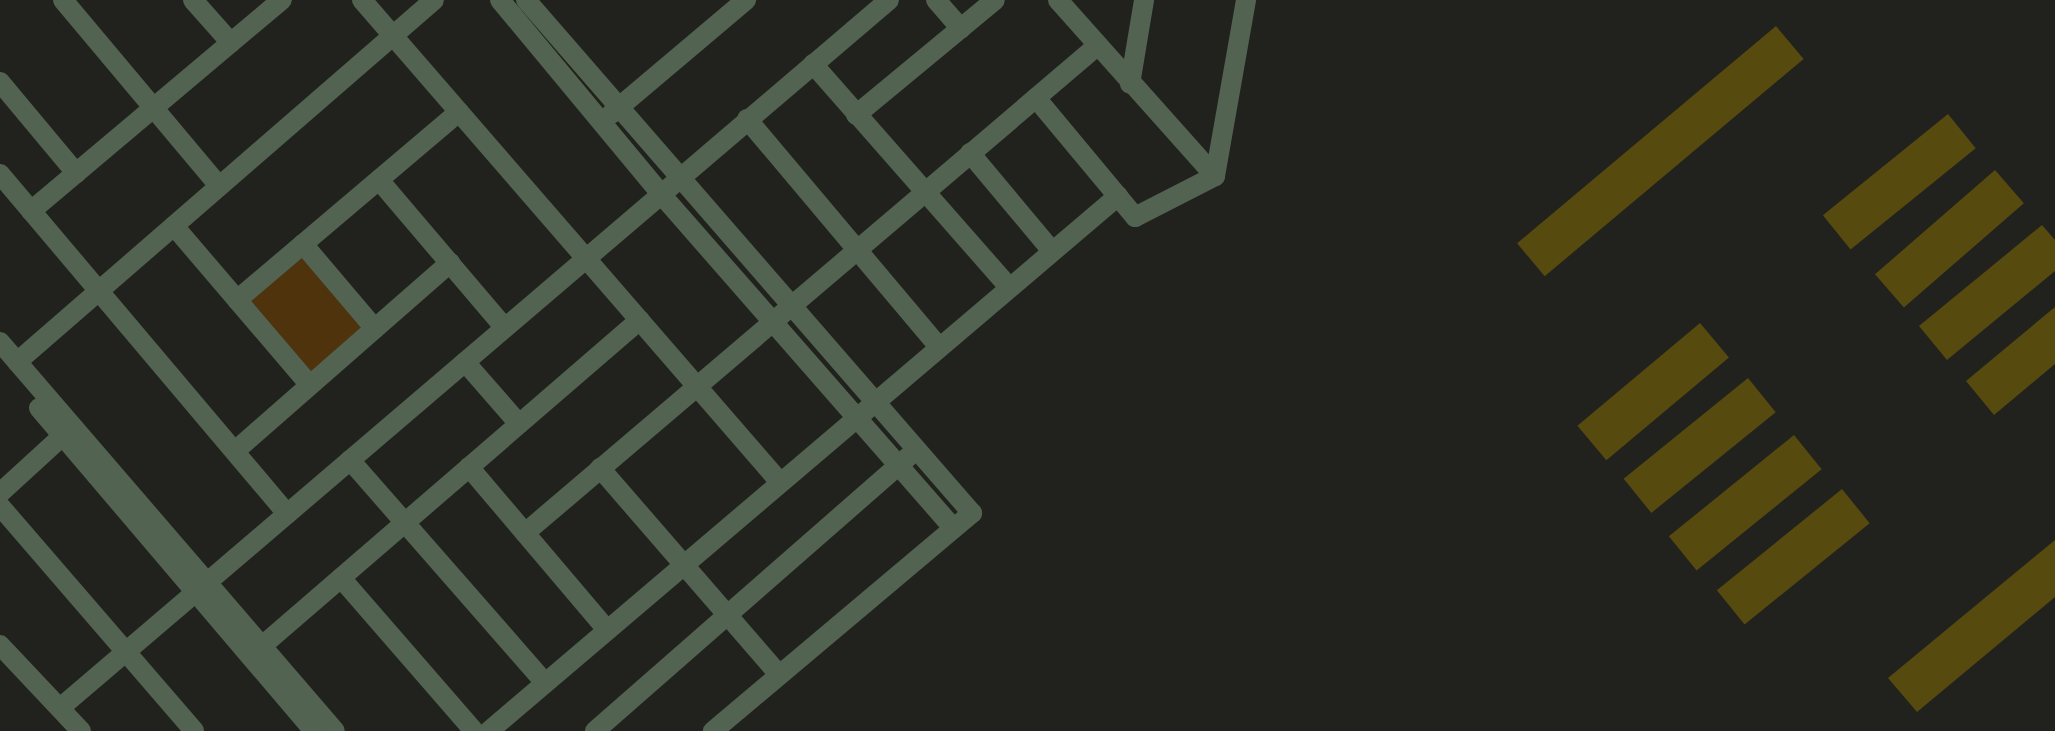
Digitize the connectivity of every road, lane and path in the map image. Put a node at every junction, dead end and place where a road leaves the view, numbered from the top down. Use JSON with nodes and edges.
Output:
{"nodes":[{"id":1,"x":63,"y":0,"type":"edge"},
{"id":2,"x":193,"y":0,"type":"edge"},
{"id":3,"x":282,"y":0,"type":"edge"},
{"id":4,"x":362,"y":0,"type":"edge"},
{"id":5,"x":434,"y":0,"type":"edge"},
{"id":6,"x":500,"y":0,"type":"edge"},
{"id":7,"x":526,"y":0,"type":"edge"},
{"id":8,"x":746,"y":0,"type":"edge"},
{"id":9,"x":889,"y":0,"type":"edge"},
{"id":10,"x":936,"y":0,"type":"edge"},
{"id":11,"x":995,"y":0,"type":"edge"},
{"id":12,"x":1058,"y":0,"type":"edge"},
{"id":13,"x":1144,"y":0,"type":"edge"},
{"id":14,"x":1246,"y":0,"type":"edge"},
{"id":15,"x":961,"y":29,"type":"junction"},
{"id":16,"x":393,"y":36,"type":"junction"},
{"id":17,"x":231,"y":43,"type":"junction"},
{"id":18,"x":1097,"y":46,"type":"junction"},
{"id":19,"x":813,"y":64,"type":"junction"},
{"id":20,"x":1130,"y":84,"type":"junction"},
{"id":21,"x":2,"y":87,"type":"edge"},
{"id":22,"x":1036,"y":98,"type":"junction"},
{"id":23,"x":620,"y":107,"type":"junction"},
{"id":24,"x":153,"y":108,"type":"junction"},
{"id":25,"x":459,"y":112,"type":"junction"},
{"id":26,"x":856,"y":115,"type":"junction"},
{"id":27,"x":747,"y":119,"type":"junction"},
{"id":28,"x":601,"y":122,"type":"junction"},
{"id":29,"x":970,"y":153,"type":"junction"},
{"id":30,"x":76,"y":173,"type":"junction"},
{"id":31,"x":0,"y":174,"type":"edge"},
{"id":32,"x":680,"y":176,"type":"junction"},
{"id":33,"x":1215,"y":176,"type":"junction"},
{"id":34,"x":379,"y":180,"type":"junction"},
{"id":35,"x":219,"y":186,"type":"junction"},
{"id":36,"x":924,"y":191,"type":"junction"},
{"id":37,"x":660,"y":193,"type":"junction"},
{"id":38,"x":1118,"y":196,"type":"junction"},
{"id":39,"x":31,"y":211,"type":"junction"},
{"id":40,"x":174,"y":226,"type":"junction"},
{"id":41,"x":303,"y":244,"type":"junction"},
{"id":42,"x":856,"y":249,"type":"junction"},
{"id":43,"x":1052,"y":251,"type":"junction"},
{"id":44,"x":585,"y":257,"type":"junction"},
{"id":45,"x":450,"y":263,"type":"junction"},
{"id":46,"x":1009,"y":287,"type":"junction"},
{"id":47,"x":99,"y":291,"type":"junction"},
{"id":48,"x":237,"y":300,"type":"junction"},
{"id":49,"x":792,"y":303,"type":"junction"},
{"id":50,"x":640,"y":320,"type":"junction"},
{"id":51,"x":772,"y":320,"type":"junction"},
{"id":52,"x":504,"y":327,"type":"junction"},
{"id":53,"x":375,"y":329,"type":"junction"},
{"id":54,"x":938,"y":346,"type":"junction"},
{"id":55,"x":5,"y":356,"type":"edge"},
{"id":56,"x":465,"y":362,"type":"junction"},
{"id":57,"x":310,"y":385,"type":"junction"},
{"id":58,"x":696,"y":385,"type":"junction"},
{"id":59,"x":875,"y":400,"type":"junction"},
{"id":60,"x":854,"y":417,"type":"junction"},
{"id":61,"x":519,"y":424,"type":"junction"},
{"id":62,"x":67,"y":431,"type":"junction"},
{"id":63,"x":917,"y":449,"type":"junction"},
{"id":64,"x":235,"y":451,"type":"junction"},
{"id":65,"x":350,"y":460,"type":"junction"},
{"id":66,"x":899,"y":465,"type":"junction"},
{"id":67,"x":469,"y":467,"type":"junction"},
{"id":68,"x":600,"y":468,"type":"junction"},
{"id":69,"x":779,"y":481,"type":"junction"},
{"id":70,"x":0,"y":493,"type":"edge"},
{"id":71,"x":0,"y":506,"type":"edge"},
{"id":72,"x":287,"y":514,"type":"junction"},
{"id":73,"x":405,"y":523,"type":"junction"},
{"id":74,"x":953,"y":528,"type":"junction"},
{"id":75,"x":525,"y":533,"type":"junction"},
{"id":76,"x":683,"y":565,"type":"junction"},
{"id":77,"x":341,"y":578,"type":"junction"},
{"id":78,"x":201,"y":586,"type":"junction"},
{"id":79,"x":727,"y":616,"type":"junction"},
{"id":80,"x":607,"y":630,"type":"junction"},
{"id":81,"x":0,"y":645,"type":"edge"},
{"id":82,"x":262,"y":646,"type":"junction"},
{"id":83,"x":124,"y":652,"type":"junction"},
{"id":84,"x":779,"y":675,"type":"junction"},
{"id":85,"x":545,"y":683,"type":"junction"},
{"id":86,"x":60,"y":708,"type":"junction"},
{"id":87,"x":325,"y":729,"type":"edge"},
{"id":88,"x":81,"y":731,"type":"edge"},
{"id":89,"x":194,"y":731,"type":"edge"},
{"id":90,"x":474,"y":731,"type":"edge"},
{"id":91,"x":489,"y":731,"type":"edge"},
{"id":92,"x":595,"y":731,"type":"edge"},
{"id":93,"x":713,"y":731,"type":"edge"}],
"edges":[{"from":1,"to":24,"type":"street"},
{"from":2,"to":17,"type":"street"},
{"from":3,"to":17,"type":"street"},
{"from":4,"to":16,"type":"street"},
{"from":5,"to":16,"type":"street"},
{"from":6,"to":28,"type":"street"},
{"from":7,"to":23,"type":"street"},
{"from":8,"to":23,"type":"street"},
{"from":9,"to":19,"type":"street"},
{"from":10,"to":15,"type":"street"},
{"from":11,"to":15,"type":"street"},
{"from":12,"to":18,"type":"street"},
{"from":13,"to":20,"type":"street"},
{"from":14,"to":33,"type":"street"},
{"from":15,"to":26,"type":"street"},
{"from":16,"to":25,"type":"street"},
{"from":16,"to":35,"type":"street"},
{"from":17,"to":24,"type":"street"},
{"from":18,"to":20,"type":"street"},
{"from":18,"to":22,"type":"street"},
{"from":19,"to":26,"type":"street"},
{"from":19,"to":27,"type":"street"},
{"from":20,"to":33,"type":"street"},
{"from":21,"to":30,"type":"street"},
{"from":22,"to":29,"type":"street"},
{"from":22,"to":38,"type":"street"},
{"from":23,"to":28,"type":"street"},
{"from":23,"to":32,"type":"street"},
{"from":24,"to":30,"type":"street"},
{"from":24,"to":35,"type":"street"},
{"from":25,"to":34,"type":"street"},
{"from":25,"to":44,"type":"street"},
{"from":26,"to":36,"type":"street"},
{"from":27,"to":32,"type":"street"},
{"from":27,"to":42,"type":"street"},
{"from":28,"to":37,"type":"street"},
{"from":29,"to":36,"type":"street"},
{"from":29,"to":43,"type":"street"},
{"from":30,"to":39,"type":"street"},
{"from":31,"to":39,"type":"street"},
{"from":32,"to":37,"type":"street"},
{"from":32,"to":49,"type":"street"},
{"from":33,"to":38,"type":"street"},
{"from":34,"to":41,"type":"street"},
{"from":34,"to":45,"type":"street"},
{"from":35,"to":40,"type":"street"},
{"from":36,"to":42,"type":"street"},
{"from":36,"to":46,"type":"street"},
{"from":37,"to":44,"type":"street"},
{"from":37,"to":51,"type":"street"},
{"from":38,"to":43,"type":"street"},
{"from":39,"to":47,"type":"street"},
{"from":40,"to":47,"type":"street"},
{"from":40,"to":48,"type":"street"},
{"from":41,"to":48,"type":"street"},
{"from":41,"to":53,"type":"street"},
{"from":42,"to":49,"type":"street"},
{"from":42,"to":54,"type":"street"},
{"from":43,"to":46,"type":"street"},
{"from":44,"to":50,"type":"street"},
{"from":44,"to":52,"type":"street"},
{"from":45,"to":52,"type":"street"},
{"from":45,"to":53,"type":"street"},
{"from":46,"to":54,"type":"street"},
{"from":47,"to":55,"type":"street"},
{"from":47,"to":64,"type":"street"},
{"from":48,"to":57,"type":"street"},
{"from":49,"to":51,"type":"street"},
{"from":49,"to":59,"type":"street"},
{"from":50,"to":58,"type":"street"},
{"from":50,"to":61,"type":"street"},
{"from":51,"to":58,"type":"street"},
{"from":51,"to":60,"type":"street"},
{"from":52,"to":56,"type":"street"},
{"from":53,"to":57,"type":"street"},
{"from":54,"to":59,"type":"street"},
{"from":55,"to":62,"type":"street"},
{"from":56,"to":61,"type":"street"},
{"from":56,"to":65,"type":"street"},
{"from":57,"to":64,"type":"street"},
{"from":58,"to":68,"type":"street"},
{"from":58,"to":69,"type":"street"},
{"from":59,"to":60,"type":"street"},
{"from":59,"to":63,"type":"street"},
{"from":60,"to":66,"type":"street"},
{"from":60,"to":69,"type":"street"},
{"from":61,"to":67,"type":"street"},
{"from":62,"to":70,"type":"street"},
{"from":62,"to":78,"type":"street"},
{"from":63,"to":66,"type":"street"},
{"from":63,"to":74,"type":"street"},
{"from":64,"to":72,"type":"street"},
{"from":65,"to":72,"type":"street"},
{"from":65,"to":73,"type":"street"},
{"from":66,"to":74,"type":"street"},
{"from":66,"to":79,"type":"street"},
{"from":67,"to":73,"type":"street"},
{"from":67,"to":75,"type":"street"},
{"from":68,"to":75,"type":"street"},
{"from":68,"to":76,"type":"street"},
{"from":69,"to":76,"type":"street"},
{"from":71,"to":83,"type":"street"},
{"from":72,"to":78,"type":"street"},
{"from":73,"to":77,"type":"street"},
{"from":73,"to":85,"type":"street"},
{"from":74,"to":84,"type":"street"},
{"from":75,"to":80,"type":"street"},
{"from":76,"to":79,"type":"street"},
{"from":76,"to":80,"type":"street"},
{"from":77,"to":82,"type":"street"},
{"from":77,"to":90,"type":"street"},
{"from":78,"to":82,"type":"street"},
{"from":78,"to":83,"type":"street"},
{"from":78,"to":87,"type":"street"},
{"from":79,"to":84,"type":"street"},
{"from":79,"to":92,"type":"street"},
{"from":80,"to":85,"type":"street"},
{"from":81,"to":86,"type":"street"},
{"from":82,"to":87,"type":"street"},
{"from":83,"to":86,"type":"street"},
{"from":83,"to":89,"type":"street"},
{"from":84,"to":93,"type":"street"},
{"from":85,"to":91,"type":"street"},
{"from":86,"to":88,"type":"street"}]}
